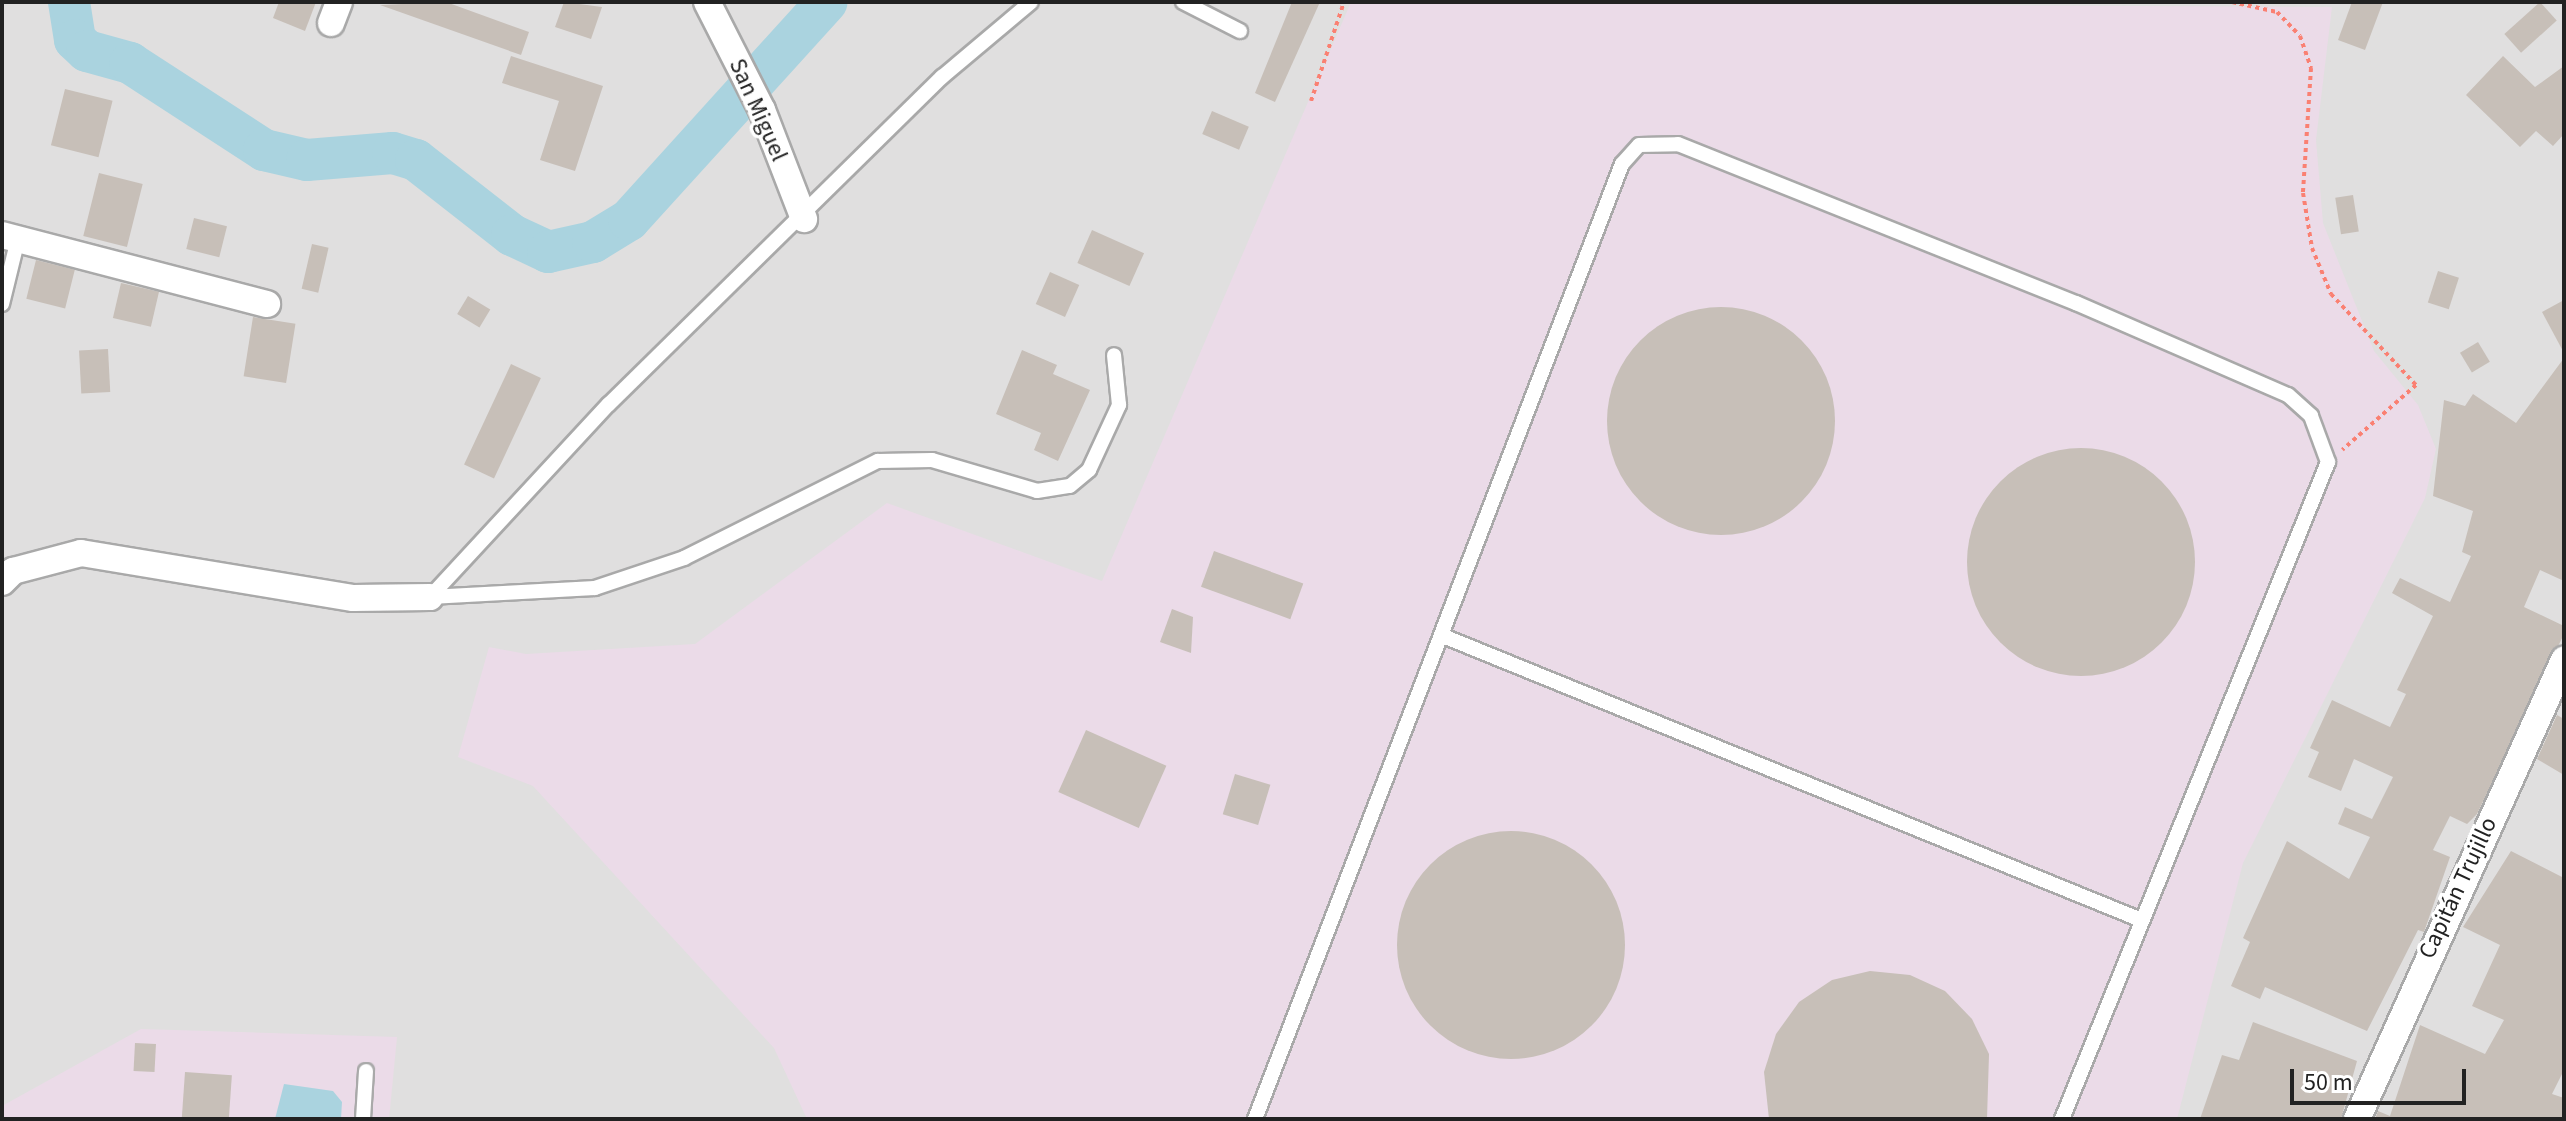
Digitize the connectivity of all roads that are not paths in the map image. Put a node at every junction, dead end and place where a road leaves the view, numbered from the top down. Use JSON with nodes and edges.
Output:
{"nodes":[{"id":1,"x":707,"y":2,"type":"edge"},
{"id":2,"x":1031,"y":2,"type":"edge"},
{"id":3,"x":1183,"y":2,"type":"edge"},
{"id":4,"x":1240,"y":31,"type":"dead end"},
{"id":5,"x":804,"y":219,"type":"junction"},
{"id":6,"x":7,"y":234,"type":"edge"},
{"id":7,"x":2,"y":304,"type":"edge"},
{"id":8,"x":267,"y":304,"type":"dead end"},
{"id":9,"x":1114,"y":355,"type":"dead end"},
{"id":10,"x":2,"y":582,"type":"edge"},
{"id":11,"x":430,"y":597,"type":"junction"},
{"id":12,"x":1443,"y":636,"type":"junction"},
{"id":13,"x":2564,"y":660,"type":"edge"},
{"id":14,"x":2139,"y":919,"type":"junction"},
{"id":15,"x":366,"y":1071,"type":"dead end"},
{"id":16,"x":363,"y":1119,"type":"edge"},
{"id":17,"x":1255,"y":1119,"type":"edge"},
{"id":18,"x":2062,"y":1119,"type":"edge"},
{"id":19,"x":2357,"y":1119,"type":"edge"}],
"edges":[{"from":1,"to":5,"type":"street","name":"San Miguel"},
{"from":2,"to":5,"type":"lane"},
{"from":3,"to":4,"type":"lane"},
{"from":5,"to":11,"type":"lane"},
{"from":6,"to":7,"type":"lane"},
{"from":6,"to":8,"type":"street"},
{"from":9,"to":11,"type":"lane"},
{"from":10,"to":11,"type":"street"},
{"from":12,"to":14,"type":"lane"},
{"from":12,"to":14,"type":"lane"},
{"from":12,"to":17,"type":"lane"},
{"from":13,"to":19,"type":"street","name":"Capitán Trujillo"},
{"from":14,"to":18,"type":"lane"},
{"from":15,"to":16,"type":"lane"}]}
